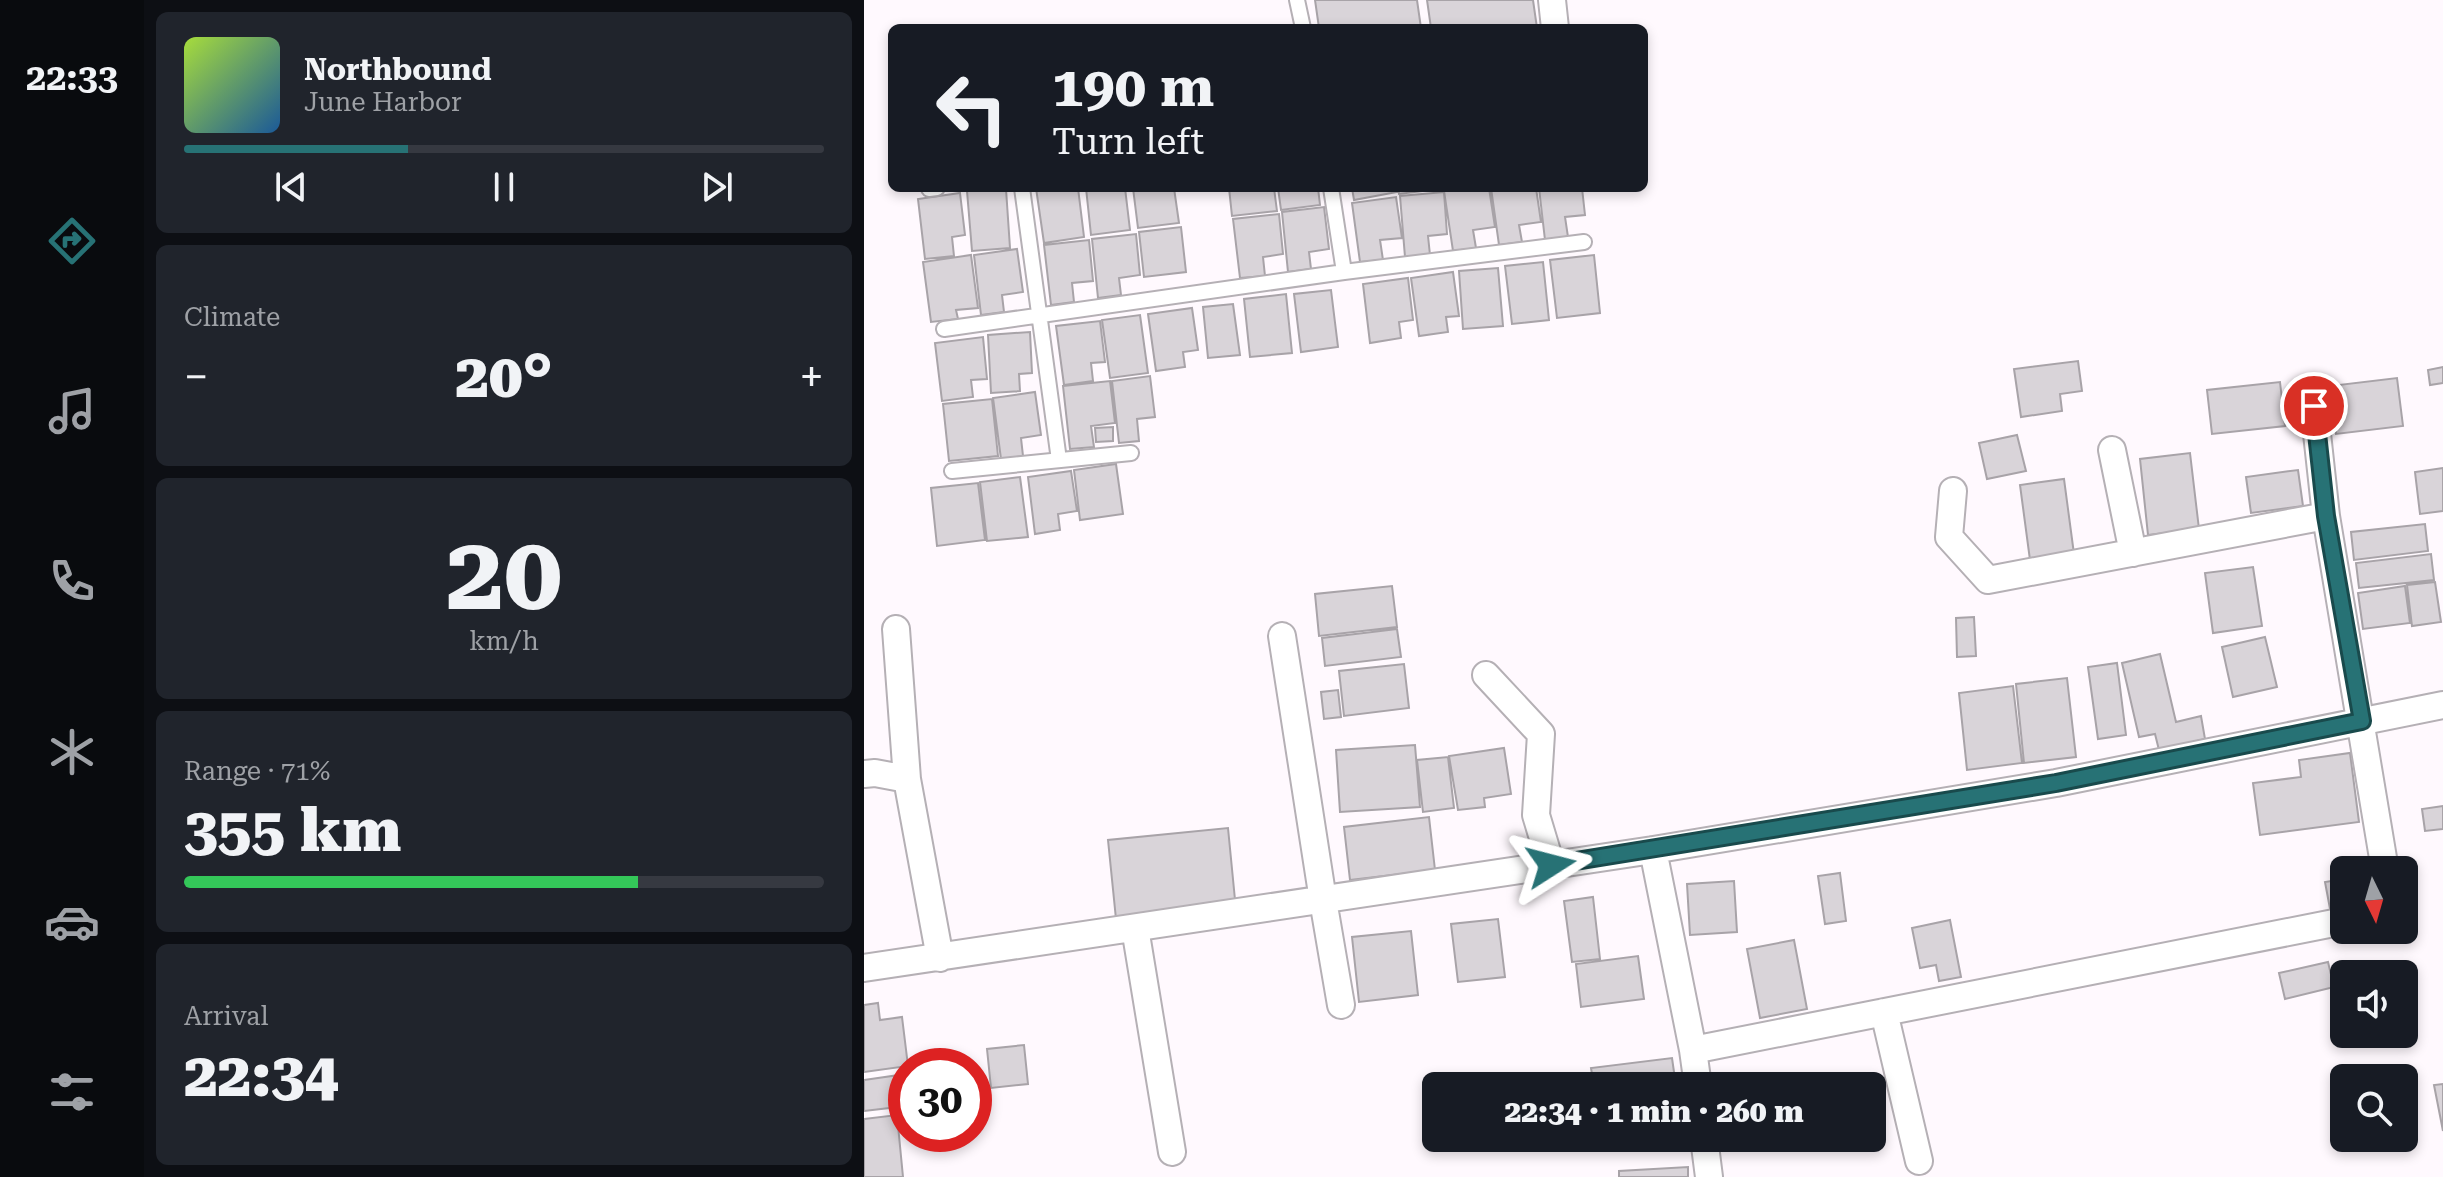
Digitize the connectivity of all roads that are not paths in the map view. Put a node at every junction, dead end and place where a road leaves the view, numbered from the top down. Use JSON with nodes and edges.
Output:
{"nodes":[{"id":1,"x":1297,"y":0,"type":"edge"},
{"id":2,"x":1552,"y":0,"type":"edge"},
{"id":3,"x":1302,"y":24,"type":"edge"},
{"id":4,"x":1555,"y":24,"type":"edge"},
{"id":5,"x":1022,"y":192,"type":"edge"},
{"id":6,"x":1332,"y":192,"type":"edge"},
{"id":7,"x":1584,"y":242,"type":"dead end"},
{"id":8,"x":1344,"y":272,"type":"junction"},
{"id":9,"x":1037,"y":315,"type":"junction"},
{"id":10,"x":944,"y":329,"type":"dead end"},
{"id":11,"x":2314,"y":406,"type":"dead end"},
{"id":12,"x":2112,"y":450,"type":"dead end"},
{"id":13,"x":1131,"y":453,"type":"dead end"},
{"id":14,"x":1059,"y":460,"type":"junction"},
{"id":15,"x":952,"y":471,"type":"dead end"},
{"id":16,"x":1953,"y":491,"type":"dead end"},
{"id":17,"x":2326,"y":516,"type":"junction"},
{"id":18,"x":2133,"y":553,"type":"junction"},
{"id":19,"x":896,"y":629,"type":"dead end"},
{"id":20,"x":1282,"y":636,"type":"dead end"},
{"id":21,"x":1486,"y":675,"type":"dead end"},
{"id":22,"x":2443,"y":705,"type":"edge"},
{"id":23,"x":2362,"y":721,"type":"junction"},
{"id":24,"x":864,"y":774,"type":"edge"},
{"id":25,"x":907,"y":779,"type":"junction"},
{"id":26,"x":1653,"y":850,"type":"junction"},
{"id":27,"x":2383,"y":856,"type":"edge"},
{"id":28,"x":1551,"y":865,"type":"junction"},
{"id":29,"x":1323,"y":900,"type":"junction"},
{"id":30,"x":2330,"y":924,"type":"edge"},
{"id":31,"x":1135,"y":928,"type":"junction"},
{"id":32,"x":940,"y":958,"type":"junction"},
{"id":33,"x":864,"y":968,"type":"edge"},
{"id":34,"x":1341,"y":1005,"type":"dead end"},
{"id":35,"x":1884,"y":1012,"type":"junction"},
{"id":36,"x":1693,"y":1050,"type":"junction"},
{"id":37,"x":1696,"y":1072,"type":"edge"},
{"id":38,"x":1172,"y":1152,"type":"dead end"},
{"id":39,"x":1706,"y":1152,"type":"edge"},
{"id":40,"x":1919,"y":1161,"type":"dead end"},
{"id":41,"x":1709,"y":1177,"type":"edge"}],
"edges":[{"from":1,"to":3,"type":"lane"},
{"from":2,"to":4,"type":"street"},
{"from":5,"to":9,"type":"lane"},
{"from":6,"to":8,"type":"lane"},
{"from":7,"to":8,"type":"lane"},
{"from":8,"to":9,"type":"lane"},
{"from":9,"to":10,"type":"lane"},
{"from":9,"to":14,"type":"lane"},
{"from":11,"to":17,"type":"street"},
{"from":12,"to":18,"type":"street"},
{"from":13,"to":14,"type":"lane"},
{"from":14,"to":15,"type":"lane"},
{"from":16,"to":18,"type":"street"},
{"from":17,"to":18,"type":"street"},
{"from":17,"to":23,"type":"street"},
{"from":19,"to":25,"type":"street"},
{"from":20,"to":29,"type":"street"},
{"from":21,"to":28,"type":"street"},
{"from":22,"to":23,"type":"street"},
{"from":23,"to":26,"type":"street"},
{"from":23,"to":27,"type":"street"},
{"from":24,"to":25,"type":"street"},
{"from":25,"to":32,"type":"street"},
{"from":26,"to":28,"type":"street"},
{"from":26,"to":36,"type":"street"},
{"from":28,"to":29,"type":"street"},
{"from":29,"to":31,"type":"street"},
{"from":29,"to":34,"type":"street"},
{"from":30,"to":35,"type":"street"},
{"from":31,"to":32,"type":"street"},
{"from":31,"to":38,"type":"street"},
{"from":32,"to":33,"type":"street"},
{"from":35,"to":36,"type":"street"},
{"from":35,"to":40,"type":"street"},
{"from":36,"to":37,"type":"street"},
{"from":39,"to":41,"type":"street"}]}
